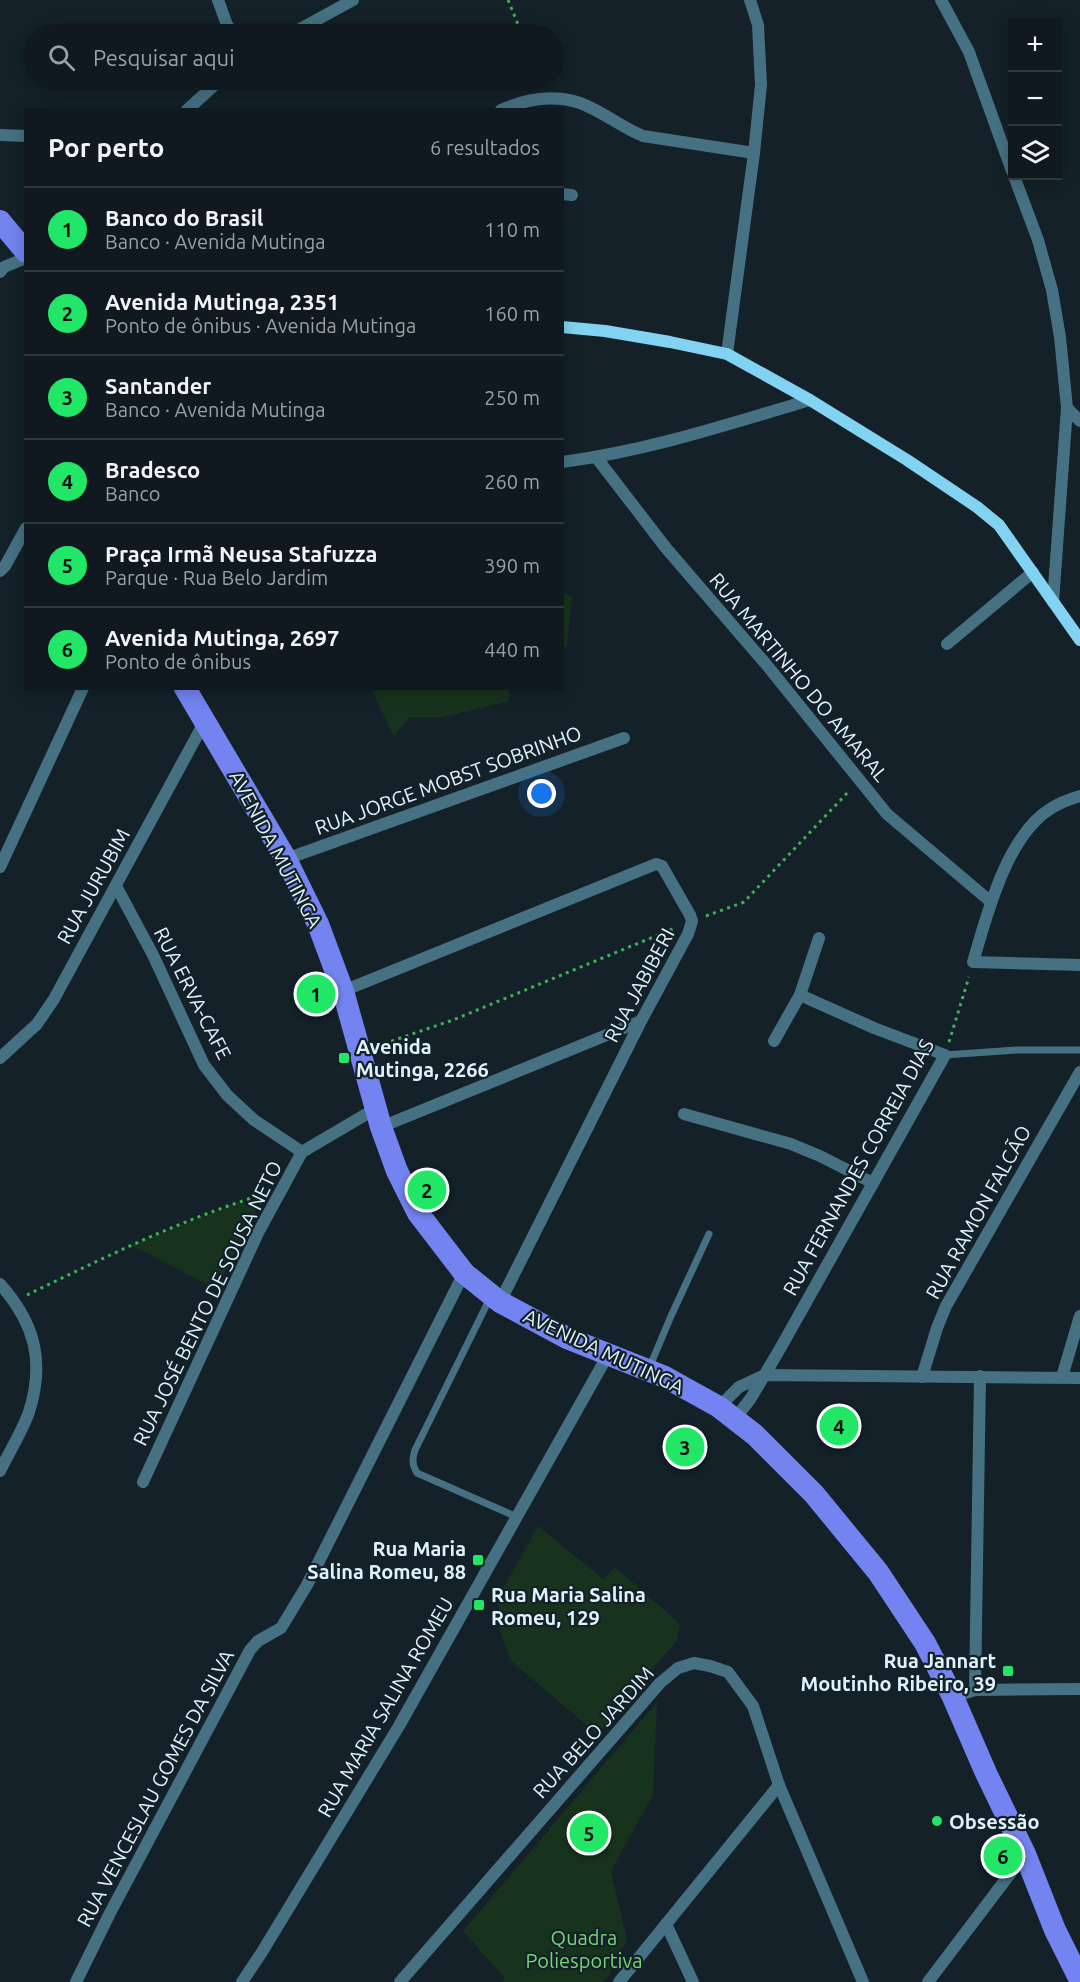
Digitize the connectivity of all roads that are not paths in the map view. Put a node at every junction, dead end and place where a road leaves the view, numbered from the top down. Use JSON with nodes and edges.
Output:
{"nodes":[{"id":1,"x":218,"y":0,"type":"edge"},
{"id":2,"x":353,"y":0,"type":"edge"},
{"id":3,"x":750,"y":0,"type":"edge"},
{"id":4,"x":941,"y":0,"type":"edge"},
{"id":5,"x":226,"y":24,"type":"edge"},
{"id":6,"x":309,"y":24,"type":"edge"},
{"id":7,"x":209,"y":90,"type":"edge"},
{"id":8,"x":189,"y":108,"type":"edge"},
{"id":9,"x":506,"y":108,"type":"edge"},
{"id":10,"x":0,"y":135,"type":"edge"},
{"id":11,"x":24,"y":136,"type":"edge"},
{"id":12,"x":754,"y":153,"type":"junction"},
{"id":13,"x":1008,"y":160,"type":"edge"},
{"id":14,"x":1016,"y":180,"type":"edge"},
{"id":15,"x":0,"y":221,"type":"edge"},
{"id":16,"x":24,"y":250,"type":"edge"},
{"id":17,"x":24,"y":259,"type":"edge"},
{"id":18,"x":0,"y":272,"type":"edge"},
{"id":19,"x":564,"y":327,"type":"edge"},
{"id":20,"x":727,"y":354,"type":"junction"},
{"id":21,"x":810,"y":400,"type":"junction"},
{"id":22,"x":1067,"y":408,"type":"junction"},
{"id":23,"x":1080,"y":421,"type":"edge"},
{"id":24,"x":596,"y":458,"type":"junction"},
{"id":25,"x":564,"y":462,"type":"edge"},
{"id":26,"x":24,"y":532,"type":"edge"},
{"id":27,"x":0,"y":571,"type":"edge"},
{"id":28,"x":1033,"y":572,"type":"junction"},
{"id":29,"x":1053,"y":602,"type":"junction"},
{"id":30,"x":1080,"y":640,"type":"edge"},
{"id":31,"x":947,"y":644,"type":"dead end"},
{"id":32,"x":82,"y":690,"type":"edge"},
{"id":33,"x":186,"y":690,"type":"edge"},
{"id":34,"x":205,"y":721,"type":"junction"},
{"id":35,"x":624,"y":738,"type":"dead end"},
{"id":36,"x":1080,"y":796,"type":"edge"},
{"id":37,"x":286,"y":859,"type":"junction"},
{"id":38,"x":0,"y":867,"type":"edge"},
{"id":39,"x":116,"y":886,"type":"junction"},
{"id":40,"x":991,"y":902,"type":"junction"},
{"id":41,"x":819,"y":938,"type":"dead end"},
{"id":42,"x":1080,"y":965,"type":"edge"},
{"id":43,"x":343,"y":992,"type":"junction"},
{"id":44,"x":800,"y":995,"type":"junction"},
{"id":45,"x":642,"y":1021,"type":"junction"},
{"id":46,"x":774,"y":1041,"type":"dead end"},
{"id":47,"x":1080,"y":1050,"type":"edge"},
{"id":48,"x":945,"y":1055,"type":"junction"},
{"id":49,"x":0,"y":1058,"type":"edge"},
{"id":50,"x":1080,"y":1072,"type":"edge"},
{"id":51,"x":684,"y":1114,"type":"dead end"},
{"id":52,"x":378,"y":1118,"type":"junction"},
{"id":53,"x":302,"y":1152,"type":"junction"},
{"id":54,"x":873,"y":1183,"type":"junction"},
{"id":55,"x":709,"y":1234,"type":"dead end"},
{"id":56,"x":464,"y":1273,"type":"junction"},
{"id":57,"x":0,"y":1284,"type":"edge"},
{"id":58,"x":496,"y":1299,"type":"junction"},
{"id":59,"x":1080,"y":1316,"type":"edge"},
{"id":60,"x":609,"y":1353,"type":"junction"},
{"id":61,"x":648,"y":1370,"type":"junction"},
{"id":62,"x":765,"y":1375,"type":"junction"},
{"id":63,"x":980,"y":1376,"type":"junction"},
{"id":64,"x":922,"y":1377,"type":"junction"},
{"id":65,"x":1062,"y":1377,"type":"junction"},
{"id":66,"x":1080,"y":1378,"type":"edge"},
{"id":67,"x":727,"y":1413,"type":"junction"},
{"id":68,"x":0,"y":1471,"type":"edge"},
{"id":69,"x":143,"y":1482,"type":"dead end"},
{"id":70,"x":517,"y":1517,"type":"junction"},
{"id":71,"x":1080,"y":1689,"type":"edge"},
{"id":72,"x":975,"y":1690,"type":"junction"},
{"id":73,"x":953,"y":1697,"type":"junction"},
{"id":74,"x":779,"y":1785,"type":"junction"},
{"id":75,"x":1025,"y":1854,"type":"junction"},
{"id":76,"x":666,"y":1924,"type":"junction"},
{"id":77,"x":1080,"y":1980,"type":"edge"},
{"id":78,"x":76,"y":1982,"type":"edge"},
{"id":79,"x":242,"y":1982,"type":"edge"},
{"id":80,"x":400,"y":1982,"type":"edge"},
{"id":81,"x":619,"y":1982,"type":"edge"},
{"id":82,"x":693,"y":1982,"type":"edge"},
{"id":83,"x":863,"y":1982,"type":"edge"},
{"id":84,"x":928,"y":1982,"type":"edge"}],
"edges":[{"from":1,"to":5,"type":"street"},
{"from":2,"to":6,"type":"street"},
{"from":3,"to":12,"type":"street"},
{"from":4,"to":13,"type":"street"},
{"from":7,"to":8,"type":"street"},
{"from":9,"to":12,"type":"street"},
{"from":10,"to":11,"type":"street"},
{"from":12,"to":20,"type":"street"},
{"from":14,"to":22,"type":"street"},
{"from":15,"to":16,"type":"main road"},
{"from":17,"to":18,"type":"street"},
{"from":19,"to":20,"type":"main road"},
{"from":20,"to":21,"type":"main road"},
{"from":21,"to":24,"type":"street"},
{"from":21,"to":28,"type":"main road"},
{"from":22,"to":23,"type":"street"},
{"from":22,"to":29,"type":"street"},
{"from":24,"to":25,"type":"street"},
{"from":24,"to":40,"type":"street","name":"RUA MARTINHO DO AMARAL"},
{"from":26,"to":27,"type":"street"},
{"from":28,"to":29,"type":"main road"},
{"from":28,"to":31,"type":"street"},
{"from":29,"to":30,"type":"main road"},
{"from":32,"to":38,"type":"street"},
{"from":33,"to":34,"type":"main road","name":"AVENIDA MUTINGA"},
{"from":34,"to":37,"type":"main road","name":"AVENIDA MUTINGA"},
{"from":34,"to":39,"type":"street","name":"RUA JURUBIM"},
{"from":35,"to":37,"type":"street","name":"RUA JORGE MOBST SOBRINHO"},
{"from":36,"to":40,"type":"street"},
{"from":37,"to":43,"type":"main road","name":"AVENIDA MUTINGA"},
{"from":39,"to":49,"type":"street","name":"RUA JURUBIM"},
{"from":39,"to":53,"type":"street","name":"RUA ERVA-CAFE"},
{"from":40,"to":42,"type":"street"},
{"from":41,"to":44,"type":"street"},
{"from":43,"to":45,"type":"street","name":"RUA JABIBERI"},
{"from":43,"to":52,"type":"main road","name":"AVENIDA MUTINGA"},
{"from":44,"to":46,"type":"street"},
{"from":44,"to":48,"type":"street"},
{"from":45,"to":52,"type":"street","name":"RUA JOSÉ BENTO DE SOUSA NETO"},
{"from":45,"to":58,"type":"street","name":"RUA JABIBERI"},
{"from":47,"to":48,"type":"lane"},
{"from":48,"to":54,"type":"street","name":"RUA FERNANDES CORREIA DIAS"},
{"from":50,"to":64,"type":"street","name":"RUA RAMON FALCÃO"},
{"from":51,"to":54,"type":"street"},
{"from":52,"to":53,"type":"street","name":"RUA JOSÉ BENTO DE SOUSA NETO"},
{"from":52,"to":56,"type":"main road","name":"AVENIDA MUTINGA"},
{"from":53,"to":69,"type":"street","name":"RUA JOSÉ BENTO DE SOUSA NETO"},
{"from":54,"to":62,"type":"street","name":"RUA FERNANDES CORREIA DIAS"},
{"from":55,"to":61,"type":"lane"},
{"from":56,"to":58,"type":"main road","name":"AVENIDA MUTINGA"},
{"from":56,"to":78,"type":"street","name":"RUA VENCESLAU GOMES DA SILVA"},
{"from":57,"to":68,"type":"street"},
{"from":58,"to":60,"type":"main road","name":"AVENIDA MUTINGA"},
{"from":58,"to":70,"type":"lane"},
{"from":59,"to":65,"type":"street"},
{"from":60,"to":61,"type":"main road","name":"AVENIDA MUTINGA"},
{"from":60,"to":70,"type":"street","name":"RUA MARIA SALINA ROMEU"},
{"from":61,"to":67,"type":"main road","name":"AVENIDA MUTINGA"},
{"from":62,"to":64,"type":"street"},
{"from":62,"to":67,"type":"street","name":"RUA FERNANDES CORREIA DIAS"},
{"from":62,"to":67,"type":"street"},
{"from":63,"to":64,"type":"street"},
{"from":63,"to":65,"type":"street"},
{"from":63,"to":72,"type":"street"},
{"from":65,"to":66,"type":"street"},
{"from":67,"to":73,"type":"main road","name":"AVENIDA MUTINGA"},
{"from":70,"to":79,"type":"street","name":"RUA MARIA SALINA ROMEU"},
{"from":71,"to":72,"type":"street"},
{"from":72,"to":73,"type":"street"},
{"from":73,"to":75,"type":"main road","name":"AVENIDA MUTINGA"},
{"from":74,"to":76,"type":"street"},
{"from":74,"to":80,"type":"street","name":"RUA BELO JARDIM"},
{"from":74,"to":83,"type":"street","name":"RUA BELO JARDIM"},
{"from":75,"to":77,"type":"main road","name":"AVENIDA MUTINGA"},
{"from":75,"to":84,"type":"street"},
{"from":76,"to":81,"type":"street"},
{"from":76,"to":82,"type":"street"}]}
